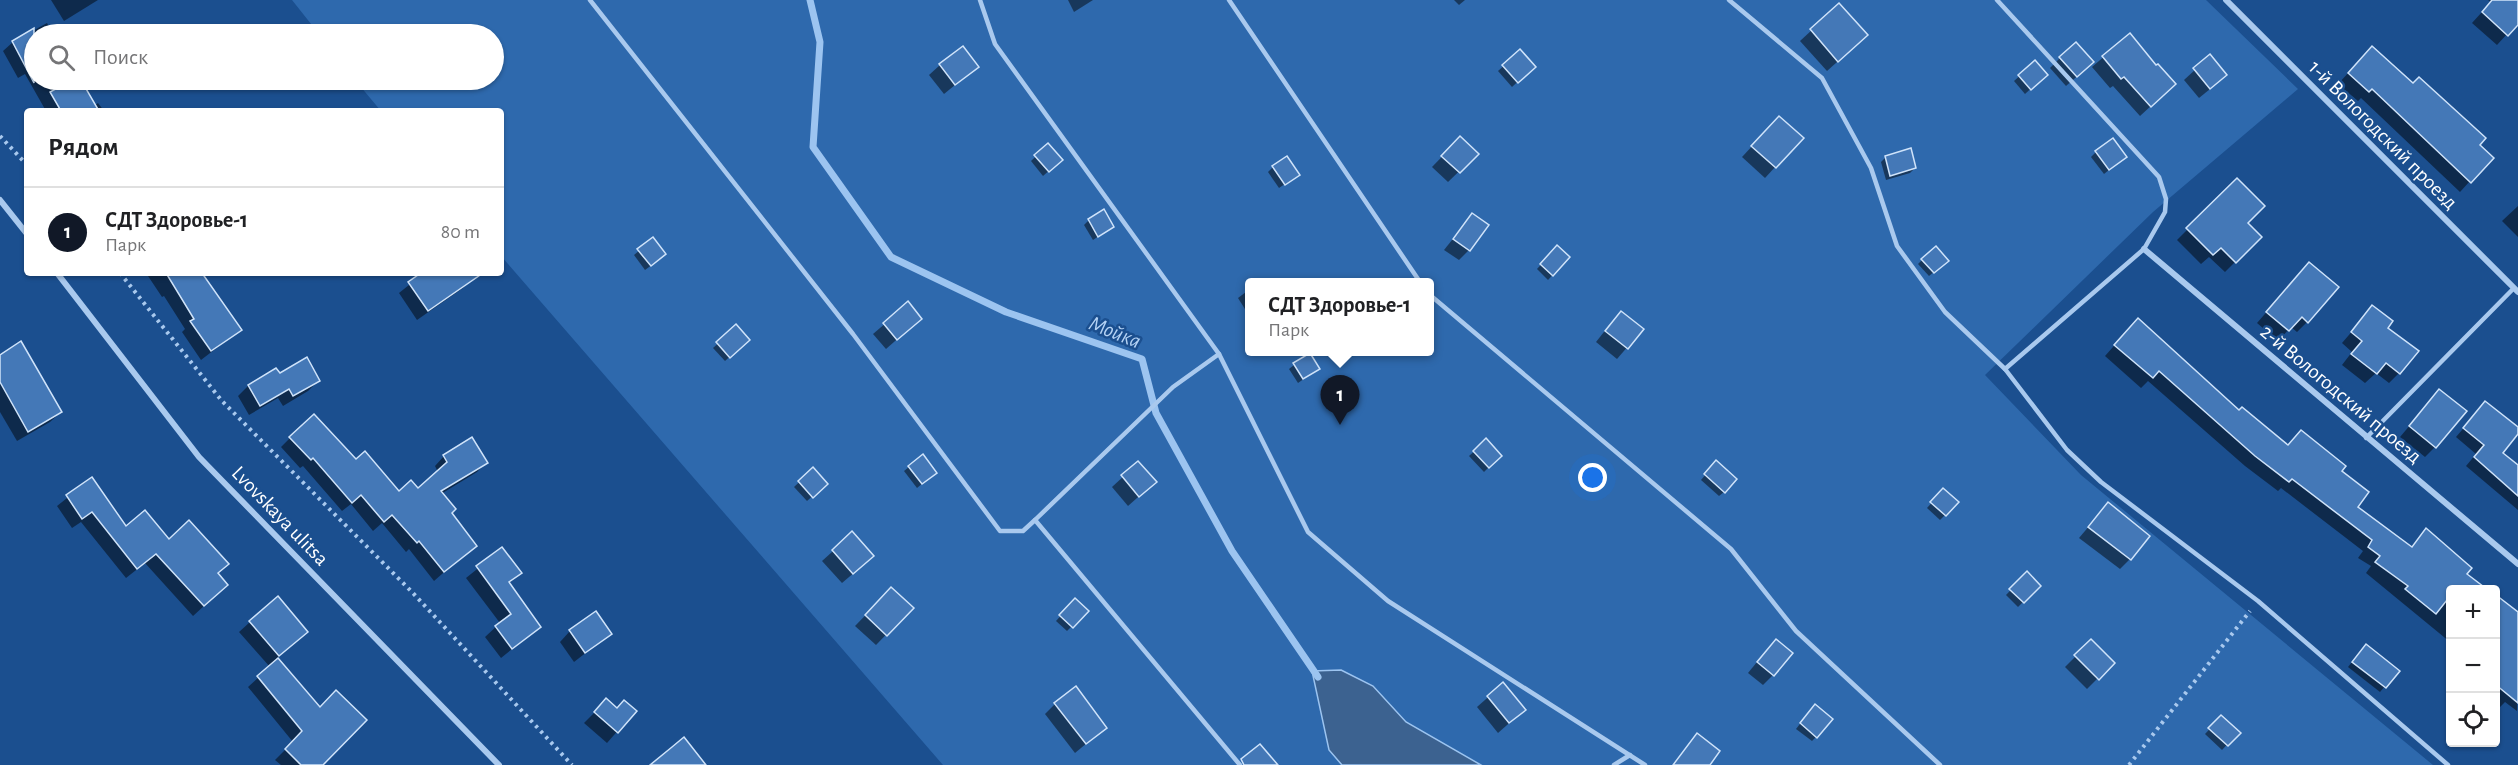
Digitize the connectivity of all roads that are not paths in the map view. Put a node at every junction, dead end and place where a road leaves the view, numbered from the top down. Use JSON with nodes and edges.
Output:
{"nodes":[{"id":1,"x":590,"y":0,"type":"edge"},
{"id":2,"x":980,"y":0,"type":"edge"},
{"id":3,"x":1229,"y":0,"type":"edge"},
{"id":4,"x":1729,"y":0,"type":"edge"},
{"id":5,"x":1997,"y":0,"type":"edge"},
{"id":6,"x":2226,"y":0,"type":"edge"},
{"id":7,"x":0,"y":200,"type":"edge"},
{"id":8,"x":24,"y":230,"type":"edge"},
{"id":9,"x":2144,"y":249,"type":"junction"},
{"id":10,"x":59,"y":276,"type":"edge"},
{"id":11,"x":1417,"y":278,"type":"edge"},
{"id":12,"x":2516,"y":291,"type":"edge"},
{"id":13,"x":1434,"y":298,"type":"edge"},
{"id":14,"x":1219,"y":354,"type":"junction"},
{"id":15,"x":2005,"y":369,"type":"junction"},
{"id":16,"x":2366,"y":438,"type":"junction"},
{"id":17,"x":1035,"y":520,"type":"junction"},
{"id":18,"x":2518,"y":564,"type":"edge"},
{"id":19,"x":1630,"y":755,"type":"junction"},
{"id":20,"x":499,"y":765,"type":"edge"},
{"id":21,"x":1240,"y":765,"type":"edge"},
{"id":22,"x":1614,"y":765,"type":"edge"},
{"id":23,"x":1645,"y":765,"type":"edge"},
{"id":24,"x":1940,"y":765,"type":"edge"},
{"id":25,"x":2448,"y":765,"type":"edge"}],
"edges":[{"from":1,"to":17,"type":"lane"},
{"from":2,"to":14,"type":"lane"},
{"from":3,"to":11,"type":"lane"},
{"from":4,"to":15,"type":"lane"},
{"from":5,"to":9,"type":"lane"},
{"from":6,"to":12,"type":"street","name":"1-й Вологодский проезд"},
{"from":7,"to":8,"type":"street"},
{"from":9,"to":15,"type":"lane"},
{"from":9,"to":16,"type":"street","name":"2-й Вологодский проезд"},
{"from":10,"to":20,"type":"street","name":"Lvovskaya ulitsa"},
{"from":12,"to":16,"type":"lane"},
{"from":13,"to":24,"type":"lane"},
{"from":14,"to":17,"type":"lane"},
{"from":14,"to":19,"type":"lane"},
{"from":15,"to":25,"type":"lane"},
{"from":16,"to":18,"type":"street","name":"2-й Вологодский проезд"},
{"from":17,"to":21,"type":"lane"},
{"from":19,"to":22,"type":"lane"},
{"from":19,"to":23,"type":"lane"}]}
